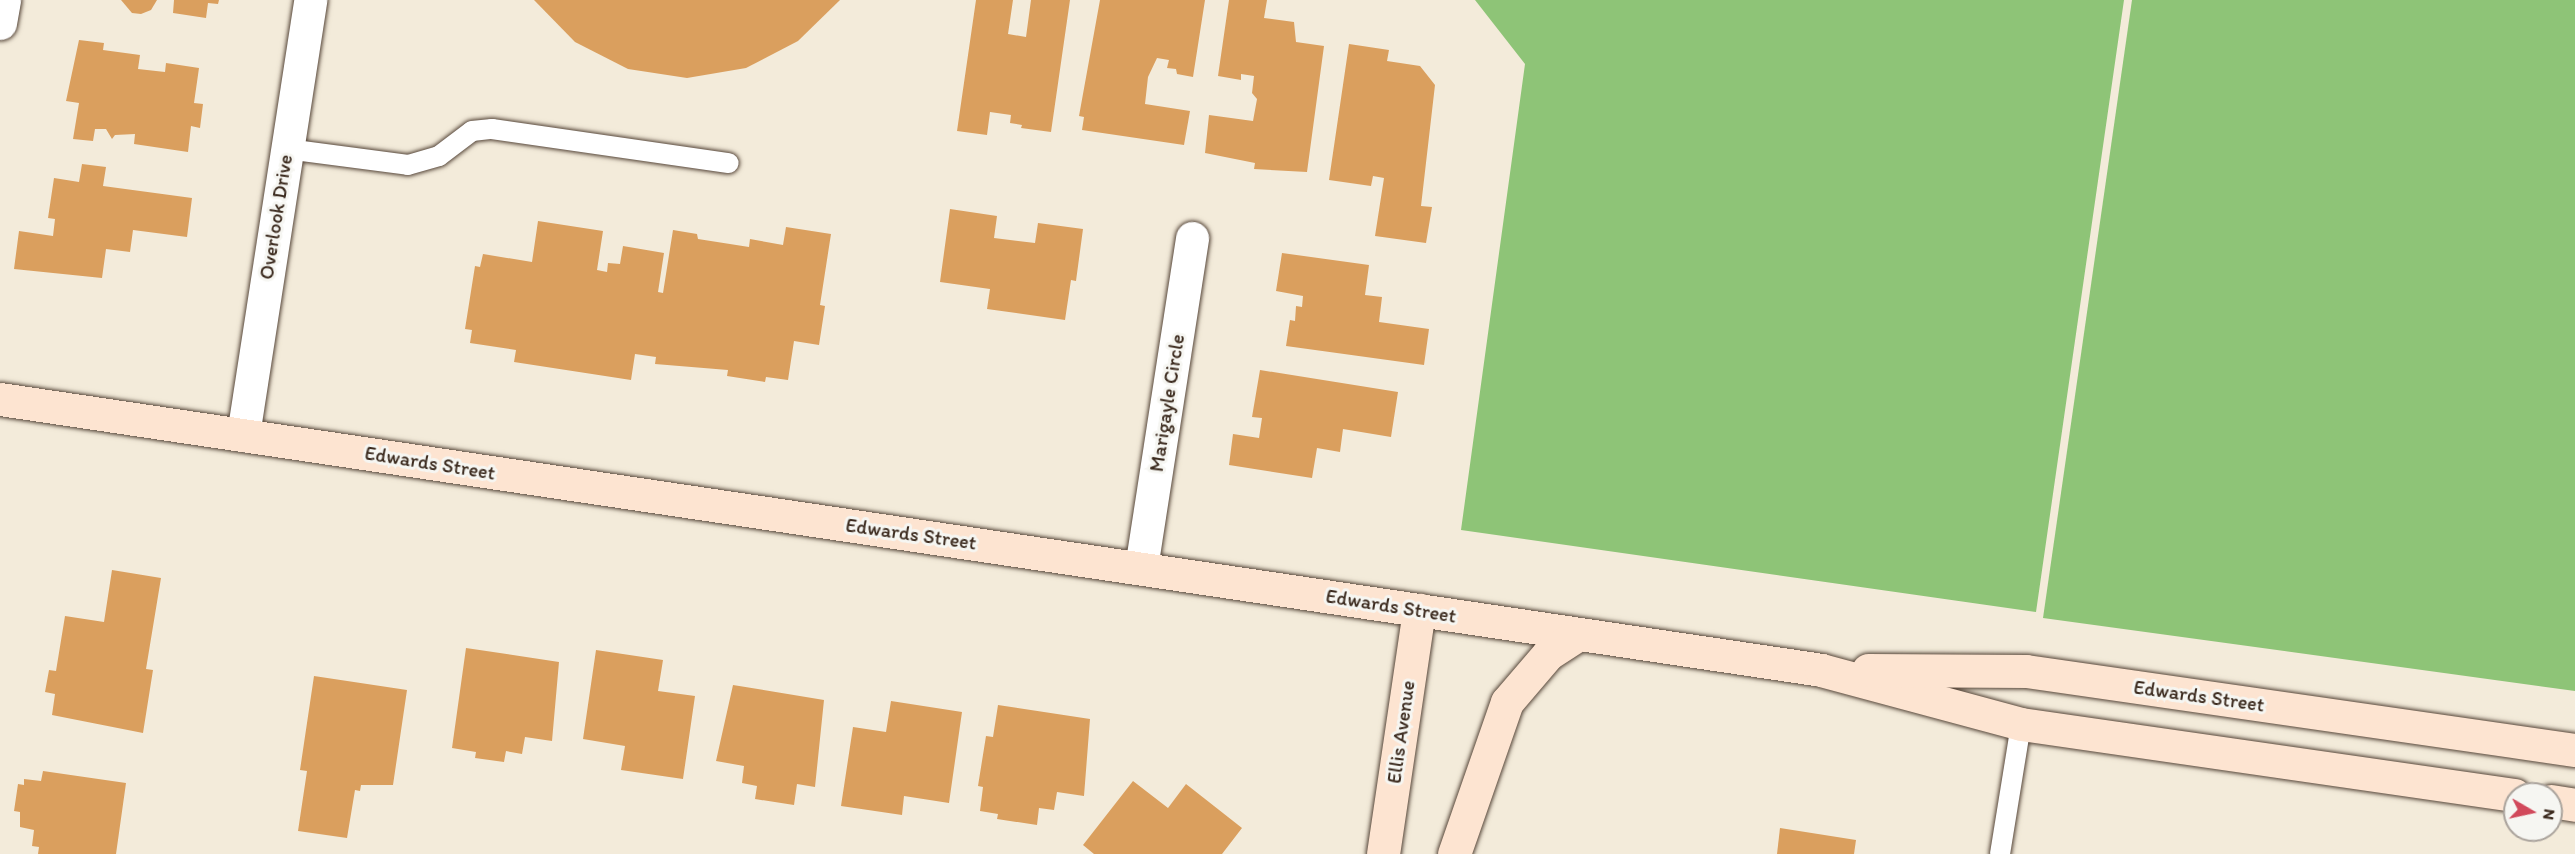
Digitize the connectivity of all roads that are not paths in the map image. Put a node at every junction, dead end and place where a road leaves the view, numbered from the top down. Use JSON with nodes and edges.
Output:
{"nodes":[{"id":1,"x":4,"y":0,"type":"edge"},
{"id":2,"x":310,"y":0,"type":"edge"},
{"id":3,"x":0,"y":23,"type":"edge"},
{"id":4,"x":287,"y":149,"type":"junction"},
{"id":5,"x":729,"y":163,"type":"dead end"},
{"id":6,"x":1192,"y":238,"type":"dead end"},
{"id":7,"x":0,"y":399,"type":"edge"},
{"id":8,"x":243,"y":435,"type":"junction"},
{"id":9,"x":1141,"y":568,"type":"junction"},
{"id":10,"x":1419,"y":610,"type":"junction"},
{"id":11,"x":1577,"y":635,"type":"junction"},
{"id":12,"x":1821,"y":670,"type":"junction"},
{"id":13,"x":2021,"y":724,"type":"junction"},
{"id":14,"x":2575,"y":750,"type":"edge"},
{"id":15,"x":2503,"y":793,"type":"edge"},
{"id":16,"x":1383,"y":854,"type":"edge"},
{"id":17,"x":1454,"y":854,"type":"edge"},
{"id":18,"x":2000,"y":854,"type":"edge"}],
"edges":[{"from":1,"to":3,"type":"street"},
{"from":2,"to":4,"type":"street","name":"Overlook Drive"},
{"from":4,"to":5,"type":"lane"},
{"from":4,"to":8,"type":"street","name":"Overlook Drive"},
{"from":6,"to":9,"type":"street","name":"Marigayle Circle"},
{"from":7,"to":8,"type":"main road","name":"Edwards Street"},
{"from":8,"to":9,"type":"main road","name":"Edwards Street"},
{"from":9,"to":10,"type":"main road","name":"Edwards Street"},
{"from":10,"to":11,"type":"main road","name":"Edwards Street"},
{"from":10,"to":16,"type":"main road","name":"Ellis Avenue"},
{"from":11,"to":12,"type":"main road","name":"Edwards Street"},
{"from":11,"to":17,"type":"main road"},
{"from":12,"to":13,"type":"main road","name":"Edwards Street"},
{"from":12,"to":14,"type":"main road","name":"Edwards Street"},
{"from":13,"to":15,"type":"main road","name":"Edwards Street"},
{"from":13,"to":18,"type":"lane"}]}
